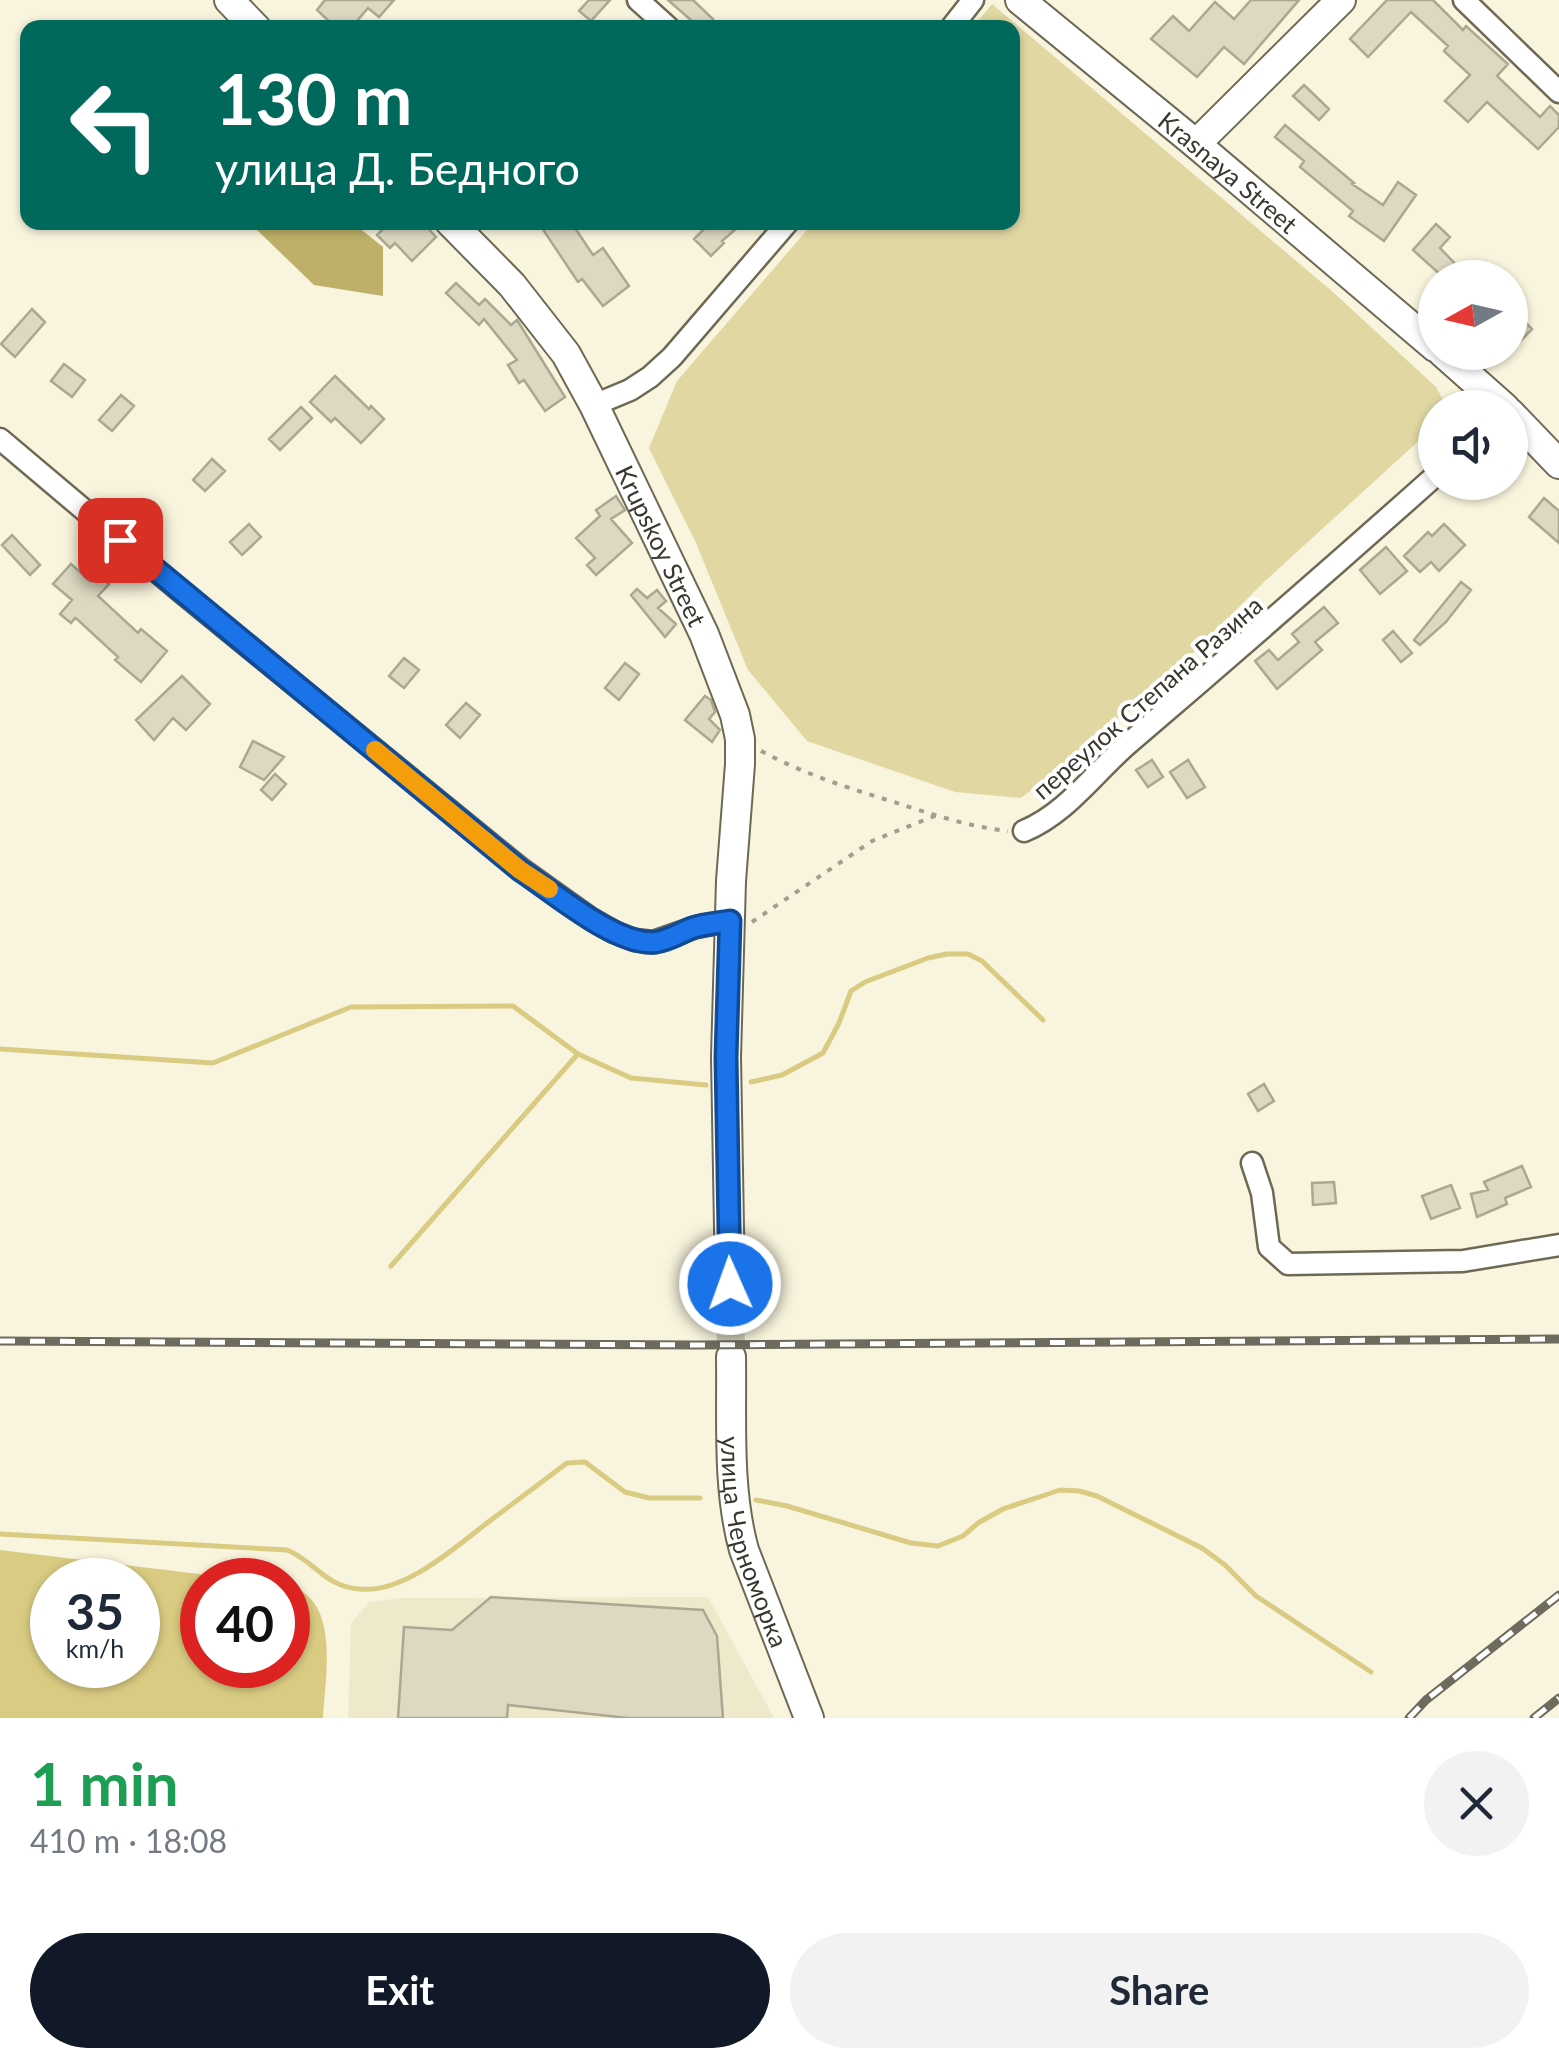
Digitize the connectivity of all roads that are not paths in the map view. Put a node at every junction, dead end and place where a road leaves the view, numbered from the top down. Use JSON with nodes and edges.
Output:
{"nodes":[{"id":1,"x":229,"y":0,"type":"edge"},
{"id":2,"x":638,"y":0,"type":"edge"},
{"id":3,"x":973,"y":0,"type":"edge"},
{"id":4,"x":1020,"y":0,"type":"edge"},
{"id":5,"x":1341,"y":0,"type":"edge"},
{"id":6,"x":1464,"y":0,"type":"edge"},
{"id":7,"x":248,"y":20,"type":"edge"},
{"id":8,"x":660,"y":20,"type":"edge"},
{"id":9,"x":957,"y":20,"type":"edge"},
{"id":10,"x":1559,"y":92,"type":"edge"},
{"id":11,"x":1196,"y":144,"type":"junction"},
{"id":12,"x":458,"y":230,"type":"edge"},
{"id":13,"x":781,"y":230,"type":"edge"},
{"id":14,"x":1418,"y":333,"type":"edge"},
{"id":15,"x":1461,"y":370,"type":"edge"},
{"id":16,"x":1483,"y":390,"type":"edge"},
{"id":17,"x":594,"y":405,"type":"junction"},
{"id":18,"x":1528,"y":433,"type":"edge"},
{"id":19,"x":0,"y":439,"type":"edge"},
{"id":20,"x":1558,"y":462,"type":"edge"},
{"id":21,"x":1418,"y":491,"type":"edge"},
{"id":22,"x":1024,"y":830,"type":"road end"},
{"id":23,"x":730,"y":926,"type":"junction"},
{"id":24,"x":1252,"y":1163,"type":"dead end"},
{"id":25,"x":1559,"y":1245,"type":"edge"},
{"id":26,"x":730,"y":1284,"type":"tunnel mouth"},
{"id":27,"x":731,"y":1357,"type":"tunnel mouth"},
{"id":28,"x":810,"y":1718,"type":"edge"}],
"edges":[{"from":1,"to":7,"type":"street"},
{"from":2,"to":8,"type":"street"},
{"from":3,"to":9,"type":"street"},
{"from":4,"to":11,"type":"street","name":"Krasnaya Street"},
{"from":5,"to":11,"type":"street"},
{"from":6,"to":10,"type":"street"},
{"from":11,"to":14,"type":"street","name":"Krasnaya Street"},
{"from":12,"to":17,"type":"street","name":"Krupskoy Street"},
{"from":13,"to":17,"type":"street"},
{"from":15,"to":16,"type":"street"},
{"from":17,"to":23,"type":"street","name":"Krupskoy Street"},
{"from":18,"to":20,"type":"street"},
{"from":19,"to":23,"type":"street"},
{"from":21,"to":22,"type":"street","name":"переулок Степана Разина"},
{"from":23,"to":26,"type":"street"},
{"from":24,"to":25,"type":"street"},
{"from":27,"to":28,"type":"street","name":"улица Черноморка"}]}
